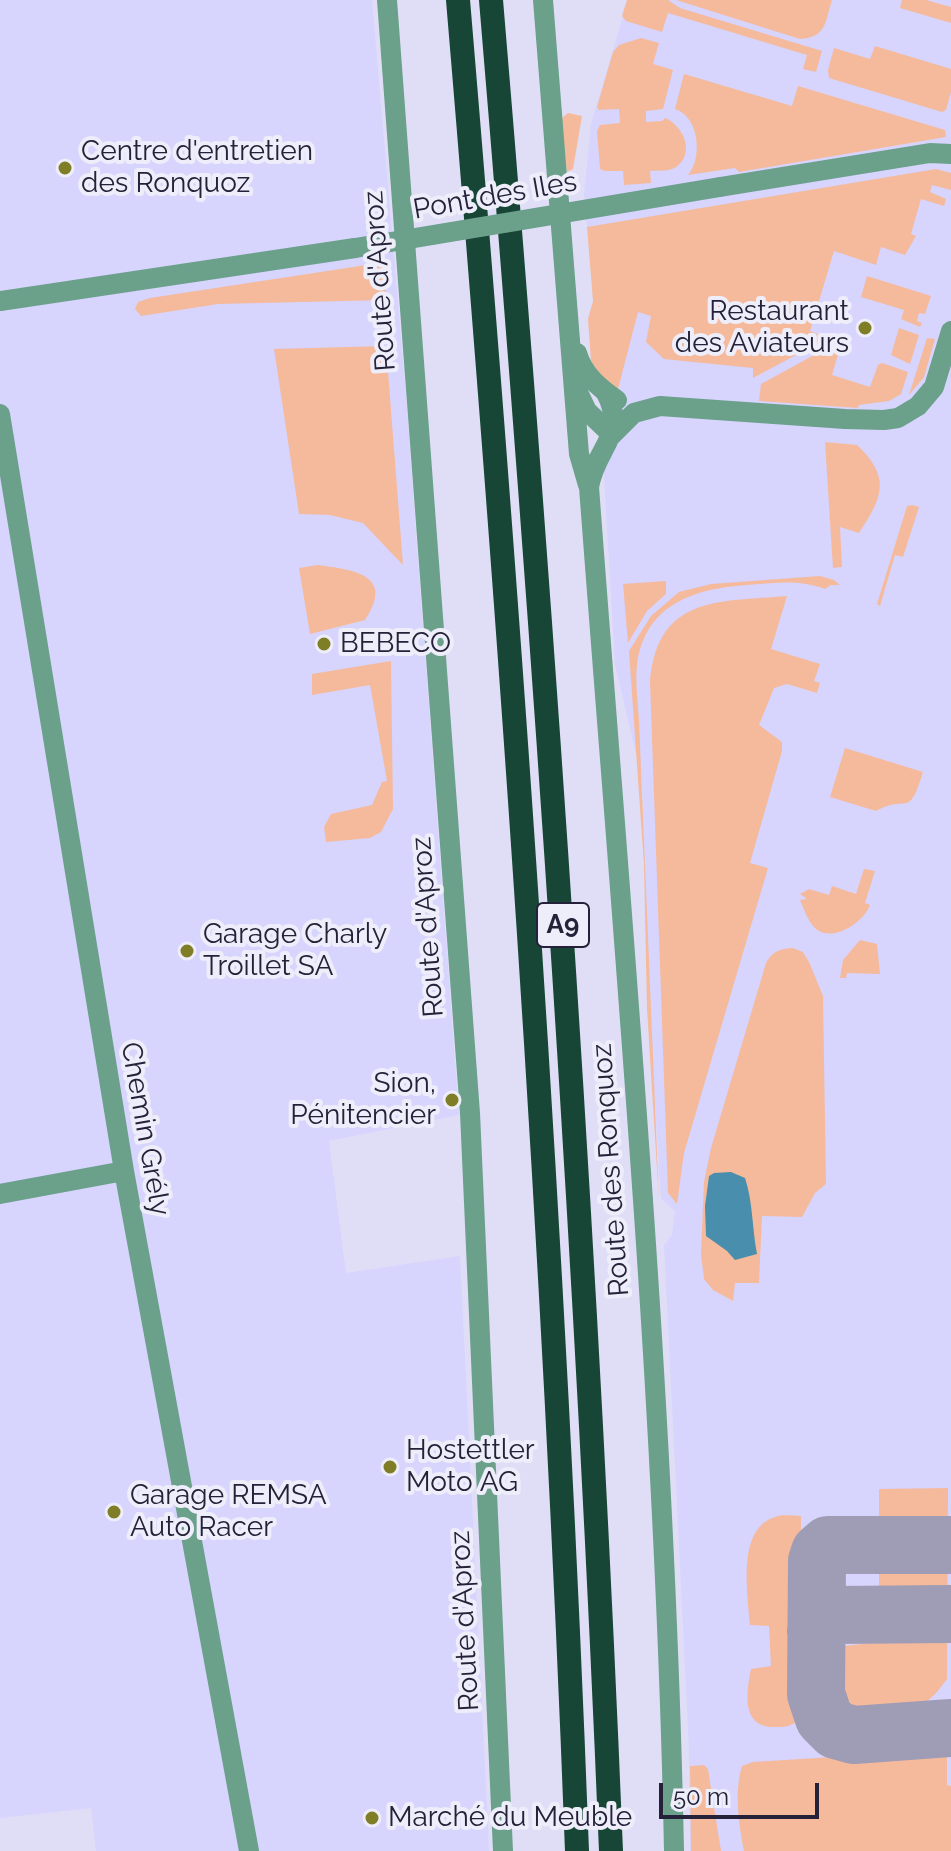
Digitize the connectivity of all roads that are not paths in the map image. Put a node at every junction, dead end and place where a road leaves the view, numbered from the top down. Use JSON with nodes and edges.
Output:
{"nodes":[{"id":1,"x":387,"y":0,"type":"edge"},
{"id":2,"x":458,"y":0,"type":"edge"},
{"id":3,"x":491,"y":0,"type":"edge"},
{"id":4,"x":543,"y":0,"type":"edge"},
{"id":5,"x":951,"y":154,"type":"edge"},
{"id":6,"x":0,"y":301,"type":"edge"},
{"id":7,"x":951,"y":331,"type":"edge"},
{"id":8,"x":571,"y":332,"type":"junction"},
{"id":9,"x":574,"y":383,"type":"junction"},
{"id":10,"x":606,"y":393,"type":"junction"},
{"id":11,"x":648,"y":408,"type":"junction"},
{"id":12,"x":0,"y":414,"type":"edge"},
{"id":13,"x":612,"y":435,"type":"junction"},
{"id":14,"x":589,"y":487,"type":"junction"},
{"id":15,"x":124,"y":1171,"type":"junction"},
{"id":16,"x":0,"y":1194,"type":"edge"},
{"id":17,"x":249,"y":1851,"type":"edge"},
{"id":18,"x":503,"y":1851,"type":"edge"},
{"id":19,"x":577,"y":1851,"type":"edge"},
{"id":20,"x":611,"y":1851,"type":"edge"},
{"id":21,"x":674,"y":1851,"type":"edge"}],
"edges":[{"from":1,"to":18,"type":"street","name":"Route d'Aproz"},
{"from":2,"to":19,"type":"highway","number":"A9"},
{"from":3,"to":20,"type":"highway","number":"A9"},
{"from":4,"to":8,"type":"street","name":"Route des Ronquoz"},
{"from":5,"to":6,"type":"street","name":"Pont des Iles","bridge":true},
{"from":7,"to":11,"type":"street","name":"Route des Ronquoz"},
{"from":8,"to":9,"type":"street","name":"Route des Ronquoz"},
{"from":8,"to":10,"type":"street","name":"Route des Ronquoz"},
{"from":9,"to":13,"type":"street","name":"Route des Ronquoz"},
{"from":9,"to":14,"type":"street","name":"Route des Ronquoz"},
{"from":10,"to":11,"type":"street","name":"Route des Ronquoz"},
{"from":10,"to":13,"type":"street"},
{"from":11,"to":13,"type":"street"},
{"from":12,"to":15,"type":"street","name":"Chemin Grély"},
{"from":13,"to":14,"type":"street","name":"Route des Ronquoz"},
{"from":14,"to":21,"type":"street","name":"Route des Ronquoz"},
{"from":15,"to":16,"type":"street"},
{"from":15,"to":17,"type":"street","name":"Chemin Grély"}]}
